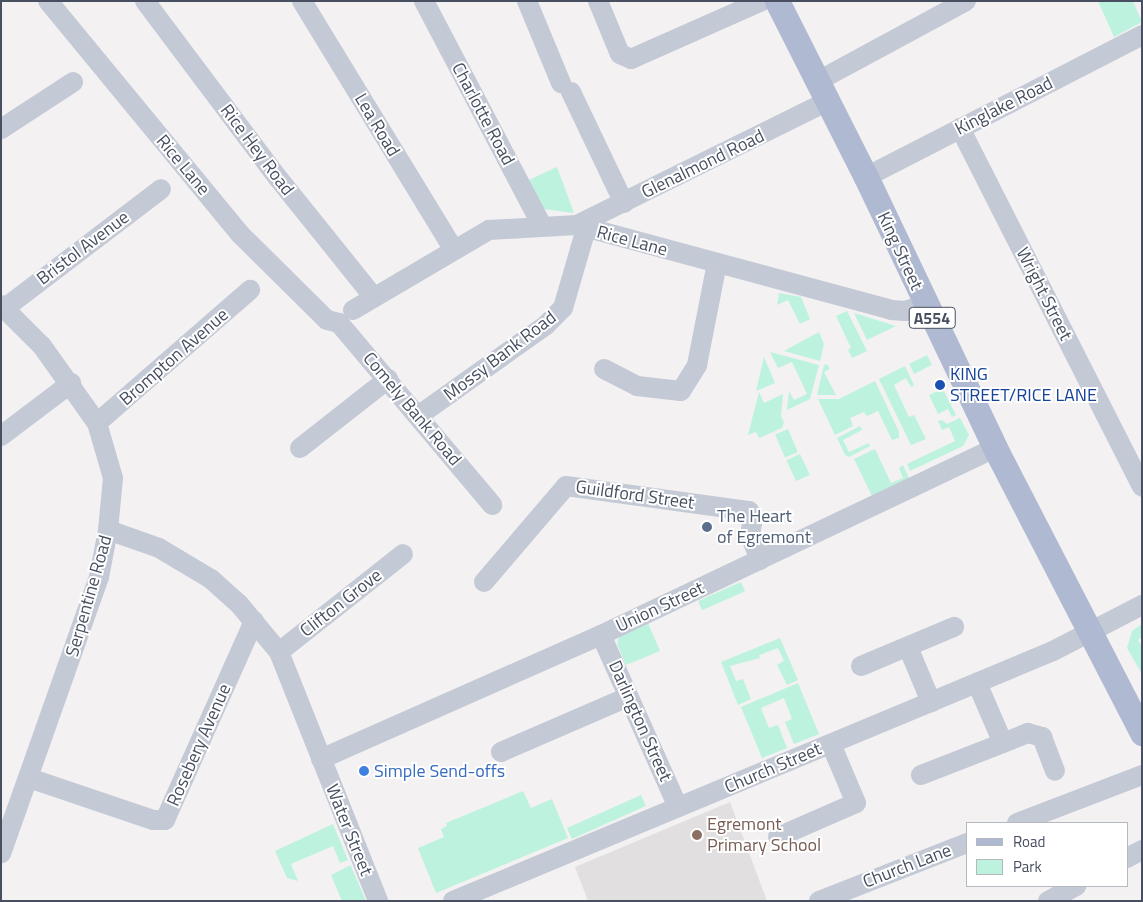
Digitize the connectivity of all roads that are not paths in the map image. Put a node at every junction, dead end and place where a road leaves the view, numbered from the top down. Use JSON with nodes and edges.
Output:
{"nodes":[{"id":1,"x":48,"y":1,"type":"edge"},
{"id":2,"x":145,"y":1,"type":"edge"},
{"id":3,"x":302,"y":1,"type":"edge"},
{"id":4,"x":424,"y":1,"type":"edge"},
{"id":5,"x":528,"y":1,"type":"edge"},
{"id":6,"x":598,"y":1,"type":"edge"},
{"id":7,"x":762,"y":1,"type":"edge"},
{"id":8,"x":777,"y":1,"type":"edge"},
{"id":9,"x":966,"y":1,"type":"edge"},
{"id":10,"x":1138,"y":37,"type":"edge"},
{"id":11,"x":73,"y":82,"type":"dead end"},
{"id":12,"x":823,"y":91,"type":"junction"},
{"id":13,"x":960,"y":128,"type":"junction"},
{"id":14,"x":1,"y":129,"type":"edge"},
{"id":15,"x":866,"y":177,"type":"junction"},
{"id":16,"x":161,"y":189,"type":"dead end"},
{"id":17,"x":624,"y":203,"type":"junction"},
{"id":18,"x":542,"y":226,"type":"junction"},
{"id":19,"x":582,"y":227,"type":"junction"},
{"id":20,"x":453,"y":248,"type":"junction"},
{"id":21,"x":718,"y":263,"type":"junction"},
{"id":22,"x":250,"y":290,"type":"dead end"},
{"id":23,"x":373,"y":296,"type":"junction"},
{"id":24,"x":926,"y":304,"type":"junction"},
{"id":25,"x":3,"y":306,"type":"edge"},
{"id":26,"x":353,"y":310,"type":"dead end"},
{"id":27,"x":327,"y":320,"type":"joint"},
{"id":28,"x":604,"y":369,"type":"dead end"},
{"id":29,"x":388,"y":379,"type":"junction"},
{"id":30,"x":71,"y":383,"type":"junction"},
{"id":31,"x":418,"y":416,"type":"junction"},
{"id":32,"x":97,"y":424,"type":"junction"},
{"id":33,"x":1,"y":436,"type":"edge"},
{"id":34,"x":300,"y":448,"type":"dead end"},
{"id":35,"x":995,"y":448,"type":"junction"},
{"id":36,"x":1142,"y":487,"type":"edge"},
{"id":37,"x":492,"y":505,"type":"dead end"},
{"id":38,"x":108,"y":530,"type":"junction"},
{"id":39,"x":403,"y":554,"type":"dead end"},
{"id":40,"x":760,"y":560,"type":"junction"},
{"id":41,"x":484,"y":582,"type":"dead end"},
{"id":42,"x":1142,"y":605,"type":"edge"},
{"id":43,"x":254,"y":621,"type":"junction"},
{"id":44,"x":954,"y":627,"type":"dead end"},
{"id":45,"x":1092,"y":634,"type":"junction"},
{"id":46,"x":601,"y":635,"type":"junction"},
{"id":47,"x":908,"y":647,"type":"junction"},
{"id":48,"x":279,"y":652,"type":"junction"},
{"id":49,"x":861,"y":666,"type":"dead end"},
{"id":50,"x":977,"y":683,"type":"junction"},
{"id":51,"x":628,"y":697,"type":"junction"},
{"id":52,"x":931,"y":702,"type":"junction"},
{"id":53,"x":1142,"y":733,"type":"edge"},
{"id":54,"x":1003,"y":743,"type":"junction"},
{"id":55,"x":831,"y":744,"type":"junction"},
{"id":56,"x":501,"y":752,"type":"dead end"},
{"id":57,"x":321,"y":759,"type":"junction"},
{"id":58,"x":1055,"y":771,"type":"dead end"},
{"id":59,"x":1142,"y":774,"type":"edge"},
{"id":60,"x":921,"y":775,"type":"dead end"},
{"id":61,"x":28,"y":778,"type":"junction"},
{"id":62,"x":678,"y":808,"type":"junction"},
{"id":63,"x":1020,"y":822,"type":"edge"},
{"id":64,"x":778,"y":837,"type":"dead end"},
{"id":65,"x":966,"y":843,"type":"edge"},
{"id":66,"x":1142,"y":850,"type":"edge"},
{"id":67,"x":1,"y":853,"type":"edge"},
{"id":68,"x":1128,"y":857,"type":"edge"},
{"id":69,"x":1074,"y":887,"type":"edge"},
{"id":70,"x":484,"y":895,"type":"edge"},
{"id":71,"x":378,"y":901,"type":"edge"},
{"id":72,"x":453,"y":901,"type":"edge"},
{"id":73,"x":819,"y":901,"type":"edge"},
{"id":74,"x":1048,"y":901,"type":"edge"}],
"edges":[{"from":1,"to":27,"type":"street","name":"Rice Lane"},
{"from":2,"to":23,"type":"street","name":"Rice Hey Road"},
{"from":3,"to":20,"type":"street","name":"Lea Road"},
{"from":4,"to":18,"type":"street","name":"Charlotte Road"},
{"from":5,"to":17,"type":"street"},
{"from":6,"to":7,"type":"street"},
{"from":8,"to":12,"type":"main road","name":"King Street","number":"A554"},
{"from":9,"to":12,"type":"street","name":"Glenalmond Road"},
{"from":10,"to":13,"type":"street","name":"Kinglake Road"},
{"from":11,"to":14,"type":"street"},
{"from":12,"to":15,"type":"main road","name":"King Street","number":"A554"},
{"from":12,"to":17,"type":"street","name":"Glenalmond Road"},
{"from":13,"to":15,"type":"street","name":"Kinglake Road"},
{"from":13,"to":36,"type":"street","name":"Wright Street"},
{"from":15,"to":24,"type":"main road","name":"King Street","number":"A554"},
{"from":16,"to":25,"type":"street","name":"Bristol Avenue"},
{"from":17,"to":19,"type":"street","name":"Glenalmond Road"},
{"from":18,"to":19,"type":"street","name":"Rice Lane"},
{"from":18,"to":20,"type":"street","name":"Rice Lane"},
{"from":19,"to":21,"type":"street","name":"Rice Lane"},
{"from":19,"to":31,"type":"street","name":"Mossy Bank Road"},
{"from":20,"to":23,"type":"street","name":"Rice Lane"},
{"from":21,"to":24,"type":"street","name":"Rice Lane"},
{"from":21,"to":28,"type":"street"},
{"from":22,"to":32,"type":"street","name":"Brompton Avenue"},
{"from":23,"to":26,"type":"street","name":"Rice Lane"},
{"from":24,"to":35,"type":"main road","name":"King Street","number":"A554"},
{"from":25,"to":30,"type":"street","name":"Serpentine Road"},
{"from":27,"to":29,"type":"street","name":"Comely Bank Road"},
{"from":29,"to":31,"type":"street","name":"Comely Bank Road"},
{"from":29,"to":34,"type":"street"},
{"from":30,"to":32,"type":"street","name":"Serpentine Road"},
{"from":30,"to":33,"type":"street"},
{"from":31,"to":37,"type":"street","name":"Comely Bank Road"},
{"from":32,"to":38,"type":"street","name":"Serpentine Road"},
{"from":35,"to":40,"type":"street","name":"Union Street"},
{"from":35,"to":45,"type":"main road","name":"King Street","number":"A554"},
{"from":38,"to":43,"type":"street","name":"Water Street"},
{"from":38,"to":61,"type":"street","name":"Serpentine Road"},
{"from":39,"to":48,"type":"street","name":"Clifton Grove"},
{"from":40,"to":41,"type":"street","name":"Guildford Street"},
{"from":40,"to":46,"type":"street","name":"Union Street"},
{"from":42,"to":45,"type":"street","name":"Church Street"},
{"from":43,"to":48,"type":"street","name":"Water Street"},
{"from":43,"to":61,"type":"street","name":"Rosebery Avenue"},
{"from":44,"to":47,"type":"street"},
{"from":45,"to":50,"type":"street","name":"Church Street"},
{"from":45,"to":53,"type":"main road","number":"A554"},
{"from":46,"to":51,"type":"street","name":"Darlington Street"},
{"from":46,"to":57,"type":"street","name":"Union Street"},
{"from":47,"to":49,"type":"street"},
{"from":47,"to":52,"type":"street"},
{"from":48,"to":57,"type":"street","name":"Water Street"},
{"from":50,"to":52,"type":"street","name":"Church Street"},
{"from":50,"to":54,"type":"street"},
{"from":51,"to":56,"type":"street"},
{"from":51,"to":62,"type":"street","name":"Darlington Street"},
{"from":52,"to":55,"type":"street","name":"Church Street"},
{"from":54,"to":58,"type":"street"},
{"from":54,"to":60,"type":"street"},
{"from":55,"to":62,"type":"street","name":"Church Street"},
{"from":55,"to":64,"type":"street"},
{"from":57,"to":71,"type":"street","name":"Water Street"},
{"from":59,"to":63,"type":"street"},
{"from":61,"to":67,"type":"street","name":"Serpentine Road"},
{"from":62,"to":70,"type":"street","name":"Church Street"},
{"from":65,"to":73,"type":"street","name":"Church Lane"},
{"from":66,"to":68,"type":"street"},
{"from":69,"to":74,"type":"street"},
{"from":70,"to":72,"type":"street","name":"Church Street"}]}
